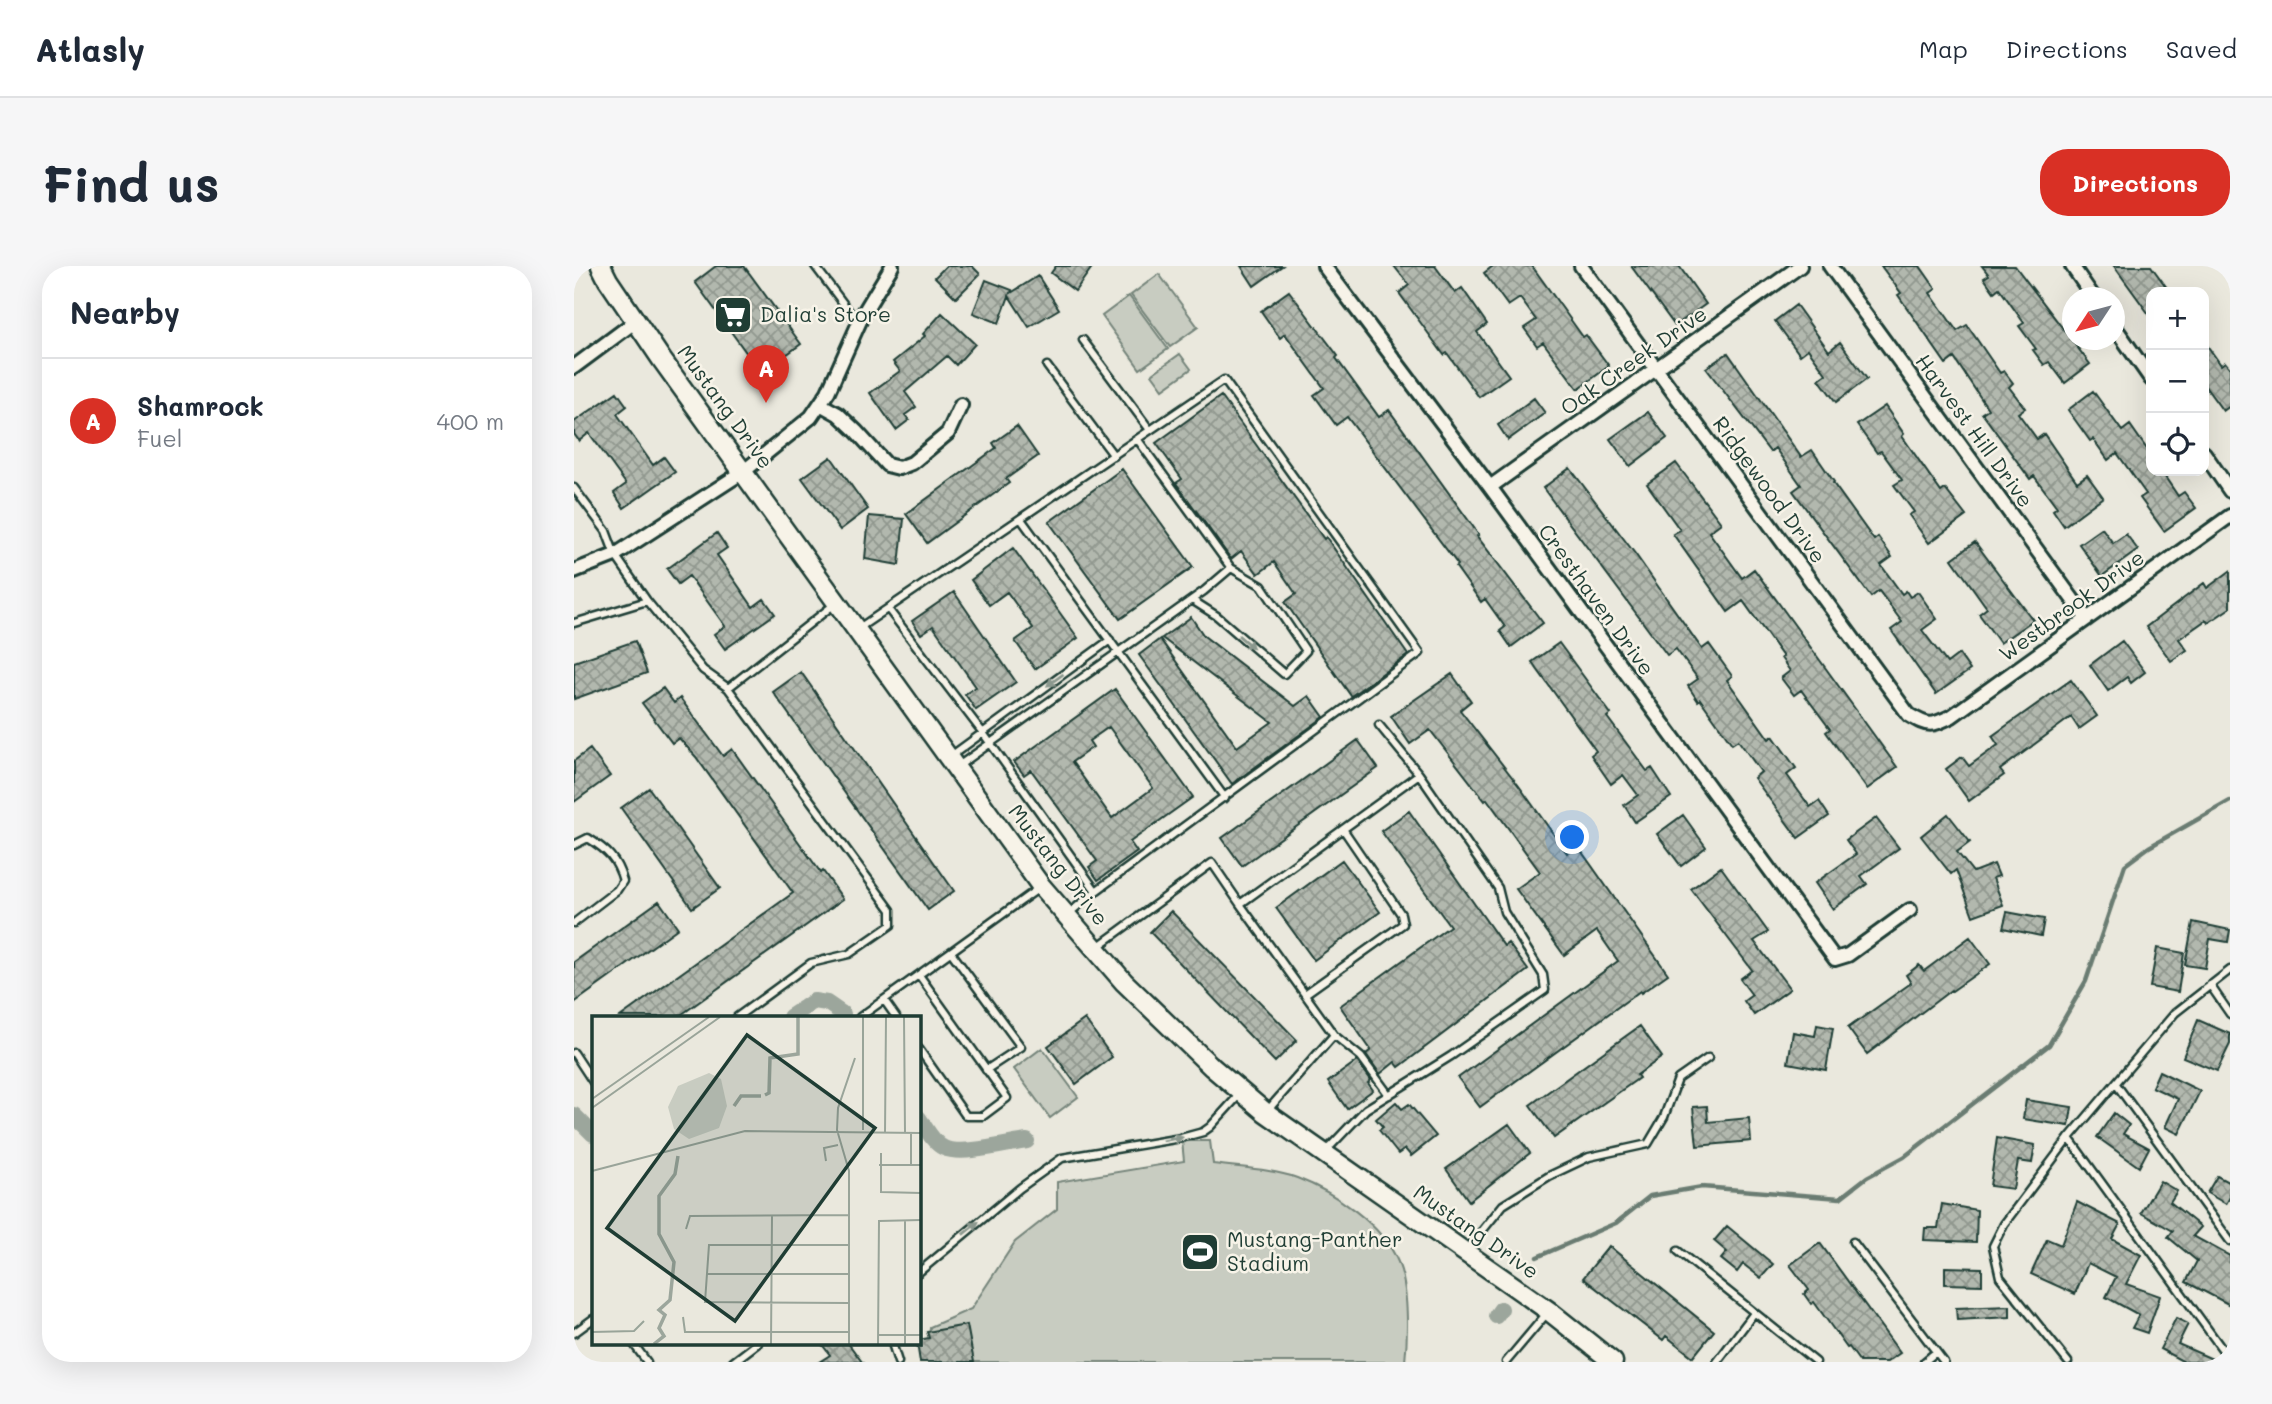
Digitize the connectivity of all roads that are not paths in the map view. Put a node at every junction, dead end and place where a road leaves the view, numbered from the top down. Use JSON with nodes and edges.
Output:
{"nodes":[{"id":1,"x":601,"y":266,"type":"edge"},
{"id":2,"x":815,"y":266,"type":"edge"},
{"id":3,"x":892,"y":266,"type":"edge"},
{"id":4,"x":1324,"y":266,"type":"edge"},
{"id":5,"x":1581,"y":266,"type":"edge"},
{"id":6,"x":1800,"y":266,"type":"edge"},
{"id":7,"x":1830,"y":266,"type":"edge"},
{"id":8,"x":2072,"y":266,"type":"edge"},
{"id":9,"x":2086,"y":287,"type":"edge"},
{"id":10,"x":636,"y":321,"type":"junction"},
{"id":11,"x":858,"y":323,"type":"junction"},
{"id":12,"x":1083,"y":340,"type":"dead end"},
{"id":13,"x":2125,"y":341,"type":"edge"},
{"id":14,"x":1047,"y":366,"type":"dead end"},
{"id":15,"x":574,"y":368,"type":"edge"},
{"id":16,"x":1657,"y":369,"type":"junction"},
{"id":17,"x":2146,"y":372,"type":"edge"},
{"id":18,"x":820,"y":404,"type":"junction"},
{"id":19,"x":961,"y":405,"type":"dead end"},
{"id":20,"x":1150,"y":430,"type":"junction"},
{"id":21,"x":1138,"y":440,"type":"junction"},
{"id":22,"x":1114,"y":456,"type":"junction"},
{"id":23,"x":2209,"y":460,"type":"edge"},
{"id":24,"x":743,"y":472,"type":"junction"},
{"id":25,"x":1490,"y":487,"type":"junction"},
{"id":26,"x":574,"y":488,"type":"edge"},
{"id":27,"x":2230,"y":491,"type":"edge"},
{"id":28,"x":2230,"y":516,"type":"edge"},
{"id":29,"x":1021,"y":519,"type":"junction"},
{"id":30,"x":615,"y":555,"type":"junction"},
{"id":31,"x":1231,"y":568,"type":"junction"},
{"id":32,"x":574,"y":571,"type":"edge"},
{"id":33,"x":1192,"y":600,"type":"junction"},
{"id":34,"x":647,"y":601,"type":"junction"},
{"id":35,"x":836,"y":603,"type":"junction"},
{"id":36,"x":888,"y":608,"type":"junction"},
{"id":37,"x":2087,"y":619,"type":"junction"},
{"id":38,"x":574,"y":623,"type":"edge"},
{"id":39,"x":857,"y":630,"type":"junction"},
{"id":40,"x":1110,"y":640,"type":"junction"},
{"id":41,"x":1119,"y":652,"type":"junction"},
{"id":42,"x":728,"y":688,"type":"junction"},
{"id":43,"x":1935,"y":725,"type":"joint"},
{"id":44,"x":1379,"y":726,"type":"dead end"},
{"id":45,"x":983,"y":733,"type":"junction"},
{"id":46,"x":989,"y":744,"type":"junction"},
{"id":47,"x":952,"y":763,"type":"junction"},
{"id":48,"x":1419,"y":774,"type":"junction"},
{"id":49,"x":1225,"y":798,"type":"junction"},
{"id":50,"x":1343,"y":829,"type":"junction"},
{"id":51,"x":574,"y":845,"type":"edge"},
{"id":52,"x":1041,"y":887,"type":"junction"},
{"id":53,"x":1096,"y":891,"type":"junction"},
{"id":54,"x":1240,"y":904,"type":"junction"},
{"id":55,"x":1910,"y":910,"type":"dead end"},
{"id":56,"x":1065,"y":916,"type":"junction"},
{"id":57,"x":574,"y":923,"type":"edge"},
{"id":58,"x":1094,"y":949,"type":"junction"},
{"id":59,"x":951,"y":952,"type":"junction"},
{"id":60,"x":2230,"y":970,"type":"edge"},
{"id":61,"x":919,"y":975,"type":"junction"},
{"id":62,"x":2210,"y":985,"type":"junction"},
{"id":63,"x":1305,"y":994,"type":"junction"},
{"id":64,"x":884,"y":1000,"type":"junction"},
{"id":65,"x":2230,"y":1014,"type":"edge"},
{"id":66,"x":738,"y":1016,"type":"edge"},
{"id":67,"x":861,"y":1016,"type":"edge"},
{"id":68,"x":895,"y":1016,"type":"edge"},
{"id":69,"x":1334,"y":1035,"type":"junction"},
{"id":70,"x":920,"y":1050,"type":"edge"},
{"id":71,"x":574,"y":1053,"type":"edge"},
{"id":72,"x":1708,"y":1058,"type":"dead end"},
{"id":73,"x":986,"y":1070,"type":"junction"},
{"id":74,"x":592,"y":1080,"type":"edge"},
{"id":75,"x":2116,"y":1084,"type":"junction"},
{"id":76,"x":1241,"y":1092,"type":"junction"},
{"id":77,"x":1389,"y":1095,"type":"junction"},
{"id":78,"x":1265,"y":1112,"type":"junction"},
{"id":79,"x":2069,"y":1138,"type":"junction"},
{"id":80,"x":1324,"y":1154,"type":"junction"},
{"id":81,"x":2230,"y":1241,"type":"edge"},
{"id":82,"x":1853,"y":1242,"type":"dead end"},
{"id":83,"x":1678,"y":1251,"type":"dead end"},
{"id":84,"x":1465,"y":1252,"type":"junction"},
{"id":85,"x":920,"y":1271,"type":"edge"},
{"id":86,"x":1549,"y":1311,"type":"junction"},
{"id":87,"x":1754,"y":1313,"type":"junction"},
{"id":88,"x":592,"y":1320,"type":"edge"},
{"id":89,"x":574,"y":1333,"type":"edge"},
{"id":90,"x":634,"y":1344,"type":"edge"},
{"id":91,"x":757,"y":1344,"type":"edge"},
{"id":92,"x":892,"y":1344,"type":"edge"},
{"id":93,"x":1936,"y":1352,"type":"junction"},
{"id":94,"x":2230,"y":1360,"type":"edge"},
{"id":95,"x":647,"y":1362,"type":"edge"},
{"id":96,"x":733,"y":1362,"type":"edge"},
{"id":97,"x":898,"y":1362,"type":"edge"},
{"id":98,"x":1506,"y":1362,"type":"edge"},
{"id":99,"x":1613,"y":1362,"type":"edge"},
{"id":100,"x":1717,"y":1362,"type":"edge"},
{"id":101,"x":1816,"y":1362,"type":"edge"},
{"id":102,"x":1924,"y":1362,"type":"edge"},
{"id":103,"x":1944,"y":1362,"type":"edge"},
{"id":104,"x":2067,"y":1362,"type":"edge"}],
"edges":[{"from":1,"to":10,"type":"main road","name":"Mustang Drive"},
{"from":2,"to":11,"type":"lane"},
{"from":3,"to":11,"type":"street"},
{"from":4,"to":25,"type":"street","name":"Cresthaven Drive"},
{"from":5,"to":16,"type":"street","name":"Ridgewood Drive"},
{"from":6,"to":16,"type":"street","name":"Oak Creek Drive"},
{"from":7,"to":37,"type":"street","name":"Harvest Hill Drive"},
{"from":8,"to":9,"type":"street"},
{"from":10,"to":15,"type":"street"},
{"from":10,"to":24,"type":"main road","name":"Mustang Drive"},
{"from":11,"to":18,"type":"street"},
{"from":12,"to":20,"type":"lane"},
{"from":13,"to":17,"type":"street"},
{"from":14,"to":22,"type":"lane"},
{"from":16,"to":25,"type":"street","name":"Oak Creek Drive"},
{"from":16,"to":43,"type":"street","name":"Ridgewood Drive"},
{"from":18,"to":19,"type":"street"},
{"from":18,"to":24,"type":"street"},
{"from":20,"to":21,"type":"lane"},
{"from":20,"to":49,"type":"lane"},
{"from":21,"to":22,"type":"lane"},
{"from":21,"to":31,"type":"lane"},
{"from":22,"to":29,"type":"lane"},
{"from":23,"to":27,"type":"street"},
{"from":24,"to":30,"type":"street"},
{"from":24,"to":35,"type":"main road","name":"Mustang Drive"},
{"from":25,"to":55,"type":"street","name":"Cresthaven Drive"},
{"from":26,"to":30,"type":"lane"},
{"from":28,"to":37,"type":"street","name":"Westbrook Drive"},
{"from":29,"to":36,"type":"lane"},
{"from":29,"to":40,"type":"lane"},
{"from":30,"to":32,"type":"street"},
{"from":30,"to":34,"type":"lane"},
{"from":31,"to":33,"type":"lane"},
{"from":33,"to":31,"type":"lane","one_way":true},
{"from":33,"to":41,"type":"lane"},
{"from":34,"to":38,"type":"lane"},
{"from":34,"to":42,"type":"lane"},
{"from":35,"to":39,"type":"main road","name":"Mustang Drive"},
{"from":35,"to":42,"type":"lane"},
{"from":36,"to":39,"type":"lane"},
{"from":36,"to":45,"type":"lane"},
{"from":37,"to":43,"type":"street","name":"Westbrook Drive"},
{"from":39,"to":47,"type":"main road","name":"Mustang Drive"},
{"from":40,"to":41,"type":"lane"},
{"from":40,"to":45,"type":"lane","one_way":true},
{"from":41,"to":46,"type":"lane"},
{"from":41,"to":49,"type":"lane"},
{"from":42,"to":66,"type":"lane"},
{"from":44,"to":48,"type":"lane"},
{"from":45,"to":46,"type":"lane"},
{"from":45,"to":47,"type":"lane"},
{"from":46,"to":47,"type":"lane"},
{"from":46,"to":53,"type":"lane"},
{"from":47,"to":52,"type":"main road","name":"Mustang Drive"},
{"from":48,"to":50,"type":"lane"},
{"from":48,"to":77,"type":"lane"},
{"from":49,"to":53,"type":"lane"},
{"from":50,"to":54,"type":"lane"},
{"from":50,"to":63,"type":"lane"},
{"from":51,"to":57,"type":"lane"},
{"from":52,"to":56,"type":"main road","name":"Mustang Drive"},
{"from":52,"to":59,"type":"lane"},
{"from":53,"to":56,"type":"lane"},
{"from":54,"to":58,"type":"lane"},
{"from":54,"to":63,"type":"lane"},
{"from":56,"to":58,"type":"main road","name":"Mustang Drive"},
{"from":58,"to":76,"type":"main road","name":"Mustang Drive"},
{"from":59,"to":61,"type":"lane"},
{"from":59,"to":73,"type":"lane"},
{"from":60,"to":62,"type":"lane"},
{"from":61,"to":64,"type":"lane"},
{"from":61,"to":73,"type":"lane"},
{"from":62,"to":65,"type":"lane"},
{"from":62,"to":75,"type":"lane"},
{"from":63,"to":69,"type":"lane"},
{"from":64,"to":67,"type":"lane"},
{"from":64,"to":68,"type":"lane"},
{"from":69,"to":77,"type":"lane"},
{"from":69,"to":78,"type":"lane"},
{"from":70,"to":73,"type":"lane"},
{"from":71,"to":74,"type":"lane"},
{"from":72,"to":84,"type":"lane"},
{"from":75,"to":79,"type":"lane"},
{"from":75,"to":81,"type":"lane"},
{"from":76,"to":78,"type":"main road","name":"Mustang Drive"},
{"from":85,"to":76,"type":"lane","one_way":true},
{"from":77,"to":80,"type":"lane"},
{"from":78,"to":80,"type":"main road","name":"Mustang Drive"},
{"from":79,"to":94,"type":"lane"},
{"from":79,"to":104,"type":"lane"},
{"from":80,"to":84,"type":"main road","name":"Mustang Drive"},
{"from":82,"to":93,"type":"lane"},
{"from":83,"to":87,"type":"lane"},
{"from":84,"to":86,"type":"main road","name":"Mustang Drive"},
{"from":86,"to":98,"type":"lane"},
{"from":86,"to":99,"type":"main road","name":"Mustang Drive"},
{"from":87,"to":100,"type":"lane"},
{"from":87,"to":101,"type":"lane"},
{"from":88,"to":89,"type":"lane"},
{"from":90,"to":95,"type":"lane"},
{"from":91,"to":96,"type":"lane"},
{"from":92,"to":97,"type":"lane"},
{"from":93,"to":102,"type":"lane"},
{"from":93,"to":103,"type":"lane"}]}
